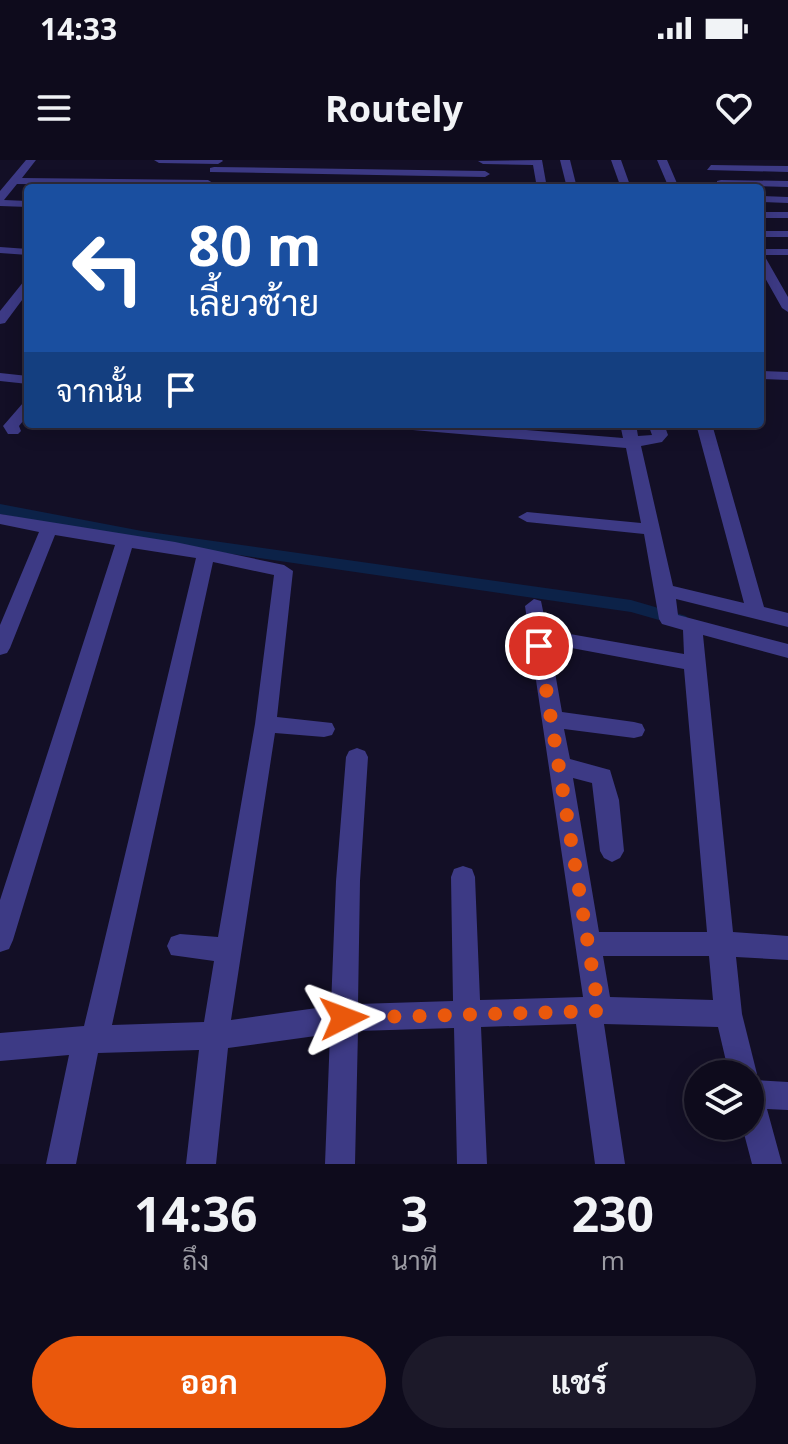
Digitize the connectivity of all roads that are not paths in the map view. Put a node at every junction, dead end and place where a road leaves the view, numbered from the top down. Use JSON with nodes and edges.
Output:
{"nodes":[{"id":1,"x":31,"y":160,"type":"edge"},
{"id":2,"x":159,"y":160,"type":"edge"},
{"id":3,"x":483,"y":160,"type":"edge"},
{"id":4,"x":565,"y":160,"type":"edge"},
{"id":5,"x":616,"y":160,"type":"edge"},
{"id":6,"x":662,"y":160,"type":"edge"},
{"id":7,"x":534,"y":161,"type":"edge"},
{"id":8,"x":216,"y":164,"type":"edge"},
{"id":9,"x":709,"y":164,"type":"edge"},
{"id":10,"x":788,"y":169,"type":"edge"},
{"id":11,"x":485,"y":174,"type":"junction"},
{"id":12,"x":15,"y":181,"type":"junction"},
{"id":13,"x":159,"y":184,"type":"edge"},
{"id":14,"x":207,"y":184,"type":"edge"},
{"id":15,"x":486,"y":184,"type":"edge"},
{"id":16,"x":541,"y":184,"type":"edge"},
{"id":17,"x":571,"y":184,"type":"edge"},
{"id":18,"x":625,"y":184,"type":"edge"},
{"id":19,"x":672,"y":184,"type":"edge"},
{"id":20,"x":722,"y":184,"type":"edge"},
{"id":21,"x":764,"y":184,"type":"edge"},
{"id":22,"x":788,"y":184,"type":"edge"},
{"id":23,"x":764,"y":199,"type":"edge"},
{"id":24,"x":788,"y":200,"type":"edge"},
{"id":25,"x":0,"y":201,"type":"edge"},
{"id":26,"x":24,"y":204,"type":"edge"},
{"id":27,"x":764,"y":215,"type":"edge"},
{"id":28,"x":788,"y":215,"type":"edge"},
{"id":29,"x":764,"y":234,"type":"edge"},
{"id":30,"x":788,"y":234,"type":"edge"},
{"id":31,"x":0,"y":250,"type":"edge"},
{"id":32,"x":24,"y":252,"type":"edge"},
{"id":33,"x":764,"y":252,"type":"edge"},
{"id":34,"x":788,"y":252,"type":"edge"},
{"id":35,"x":764,"y":265,"type":"edge"},
{"id":36,"x":769,"y":273,"type":"junction"},
{"id":37,"x":788,"y":274,"type":"edge"},
{"id":38,"x":24,"y":280,"type":"edge"},
{"id":39,"x":786,"y":300,"type":"edge"},
{"id":40,"x":5,"y":306,"type":"edge"},
{"id":41,"x":0,"y":320,"type":"edge"},
{"id":42,"x":764,"y":375,"type":"edge"},
{"id":43,"x":786,"y":376,"type":"edge"},
{"id":44,"x":0,"y":377,"type":"edge"},
{"id":45,"x":24,"y":378,"type":"edge"},
{"id":46,"x":788,"y":393,"type":"edge"},
{"id":47,"x":24,"y":411,"type":"edge"},
{"id":48,"x":478,"y":428,"type":"edge"},
{"id":49,"x":657,"y":428,"type":"edge"},
{"id":50,"x":705,"y":428,"type":"edge"},
{"id":51,"x":550,"y":431,"type":"edge"},
{"id":52,"x":8,"y":433,"type":"edge"},
{"id":53,"x":632,"y":436,"type":"edge"},
{"id":54,"x":527,"y":517,"type":"dead end"},
{"id":55,"x":0,"y":519,"type":"edge"},
{"id":56,"x":49,"y":529,"type":"junction"},
{"id":57,"x":650,"y":529,"type":"junction"},
{"id":58,"x":125,"y":542,"type":"junction"},
{"id":59,"x":206,"y":554,"type":"junction"},
{"id":60,"x":667,"y":603,"type":"junction"},
{"id":61,"x":534,"y":606,"type":"dead end"},
{"id":62,"x":755,"y":610,"type":"junction"},
{"id":63,"x":788,"y":620,"type":"edge"},
{"id":64,"x":693,"y":626,"type":"junction"},
{"id":65,"x":537,"y":635,"type":"junction"},
{"id":66,"x":0,"y":648,"type":"edge"},
{"id":67,"x":787,"y":656,"type":"edge"},
{"id":68,"x":694,"y":663,"type":"junction"},
{"id":69,"x":551,"y":719,"type":"junction"},
{"id":70,"x":266,"y":724,"type":"junction"},
{"id":71,"x":324,"y":729,"type":"dead end"},
{"id":72,"x":634,"y":730,"type":"dead end"},
{"id":73,"x":357,"y":757,"type":"dead end"},
{"id":74,"x":559,"y":768,"type":"junction"},
{"id":75,"x":612,"y":851,"type":"dead end"},
{"id":76,"x":463,"y":877,"type":"dead end"},
{"id":77,"x":0,"y":940,"type":"edge"},
{"id":78,"x":588,"y":944,"type":"junction"},
{"id":79,"x":722,"y":944,"type":"junction"},
{"id":80,"x":180,"y":946,"type":"dead end"},
{"id":81,"x":788,"y":948,"type":"edge"},
{"id":82,"x":228,"y":950,"type":"junction"},
{"id":83,"x":593,"y":1011,"type":"junction"},
{"id":84,"x":466,"y":1013,"type":"junction"},
{"id":85,"x":728,"y":1014,"type":"junction"},
{"id":86,"x":344,"y":1018,"type":"junction"},
{"id":87,"x":215,"y":1036,"type":"junction"},
{"id":88,"x":90,"y":1040,"type":"junction"},
{"id":89,"x":0,"y":1047,"type":"edge"},
{"id":90,"x":740,"y":1060,"type":"edge"},
{"id":91,"x":764,"y":1096,"type":"edge"},
{"id":92,"x":788,"y":1096,"type":"edge"},
{"id":93,"x":761,"y":1140,"type":"edge"},
{"id":94,"x":61,"y":1164,"type":"edge"},
{"id":95,"x":201,"y":1164,"type":"edge"},
{"id":96,"x":340,"y":1164,"type":"edge"},
{"id":97,"x":472,"y":1164,"type":"edge"},
{"id":98,"x":610,"y":1164,"type":"edge"},
{"id":99,"x":767,"y":1164,"type":"edge"}],
"edges":[{"from":1,"to":12,"type":"street"},
{"from":2,"to":8,"type":"street"},
{"from":3,"to":7,"type":"street"},
{"from":3,"to":11,"type":"street"},
{"from":4,"to":17,"type":"street"},
{"from":5,"to":18,"type":"street"},
{"from":6,"to":19,"type":"street"},
{"from":7,"to":16,"type":"street"},
{"from":8,"to":11,"type":"street"},
{"from":8,"to":14,"type":"street"},
{"from":9,"to":10,"type":"street"},
{"from":9,"to":20,"type":"street"},
{"from":11,"to":15,"type":"street"},
{"from":12,"to":13,"type":"street"},
{"from":12,"to":25,"type":"street"},
{"from":21,"to":22,"type":"street"},
{"from":23,"to":24,"type":"street"},
{"from":25,"to":26,"type":"street"},
{"from":27,"to":28,"type":"street"},
{"from":29,"to":30,"type":"street"},
{"from":31,"to":32,"type":"street"},
{"from":33,"to":34,"type":"street"},
{"from":35,"to":36,"type":"street"},
{"from":36,"to":37,"type":"street"},
{"from":36,"to":39,"type":"street"},
{"from":38,"to":40,"type":"street"},
{"from":40,"to":41,"type":"street"},
{"from":42,"to":43,"type":"street"},
{"from":43,"to":46,"type":"street"},
{"from":44,"to":45,"type":"street"},
{"from":47,"to":52,"type":"street"},
{"from":48,"to":51,"type":"street"},
{"from":49,"to":53,"type":"street"},
{"from":50,"to":62,"type":"street"},
{"from":51,"to":53,"type":"street"},
{"from":53,"to":57,"type":"street"},
{"from":54,"to":57,"type":"street"},
{"from":55,"to":56,"type":"street"},
{"from":56,"to":58,"type":"street"},
{"from":56,"to":66,"type":"street"},
{"from":57,"to":60,"type":"street"},
{"from":58,"to":59,"type":"street"},
{"from":58,"to":77,"type":"street"},
{"from":59,"to":70,"type":"street"},
{"from":59,"to":88,"type":"street"},
{"from":60,"to":62,"type":"street"},
{"from":60,"to":64,"type":"street"},
{"from":61,"to":65,"type":"street"},
{"from":62,"to":63,"type":"street"},
{"from":64,"to":67,"type":"street"},
{"from":64,"to":68,"type":"street"},
{"from":65,"to":68,"type":"street"},
{"from":65,"to":69,"type":"street"},
{"from":68,"to":79,"type":"street"},
{"from":69,"to":72,"type":"street"},
{"from":69,"to":74,"type":"street"},
{"from":70,"to":71,"type":"street"},
{"from":70,"to":82,"type":"street"},
{"from":73,"to":86,"type":"street"},
{"from":74,"to":75,"type":"street"},
{"from":74,"to":78,"type":"street"},
{"from":76,"to":84,"type":"street"},
{"from":78,"to":79,"type":"street"},
{"from":78,"to":83,"type":"street"},
{"from":79,"to":81,"type":"street"},
{"from":79,"to":85,"type":"street"},
{"from":80,"to":82,"type":"street"},
{"from":82,"to":87,"type":"street"},
{"from":83,"to":84,"type":"street"},
{"from":83,"to":85,"type":"street"},
{"from":83,"to":98,"type":"street"},
{"from":84,"to":86,"type":"street"},
{"from":84,"to":97,"type":"street"},
{"from":85,"to":90,"type":"street"},
{"from":86,"to":87,"type":"street"},
{"from":86,"to":96,"type":"street"},
{"from":87,"to":88,"type":"street"},
{"from":87,"to":95,"type":"street"},
{"from":88,"to":89,"type":"street"},
{"from":88,"to":94,"type":"street"},
{"from":91,"to":92,"type":"street"},
{"from":93,"to":99,"type":"street"}]}
